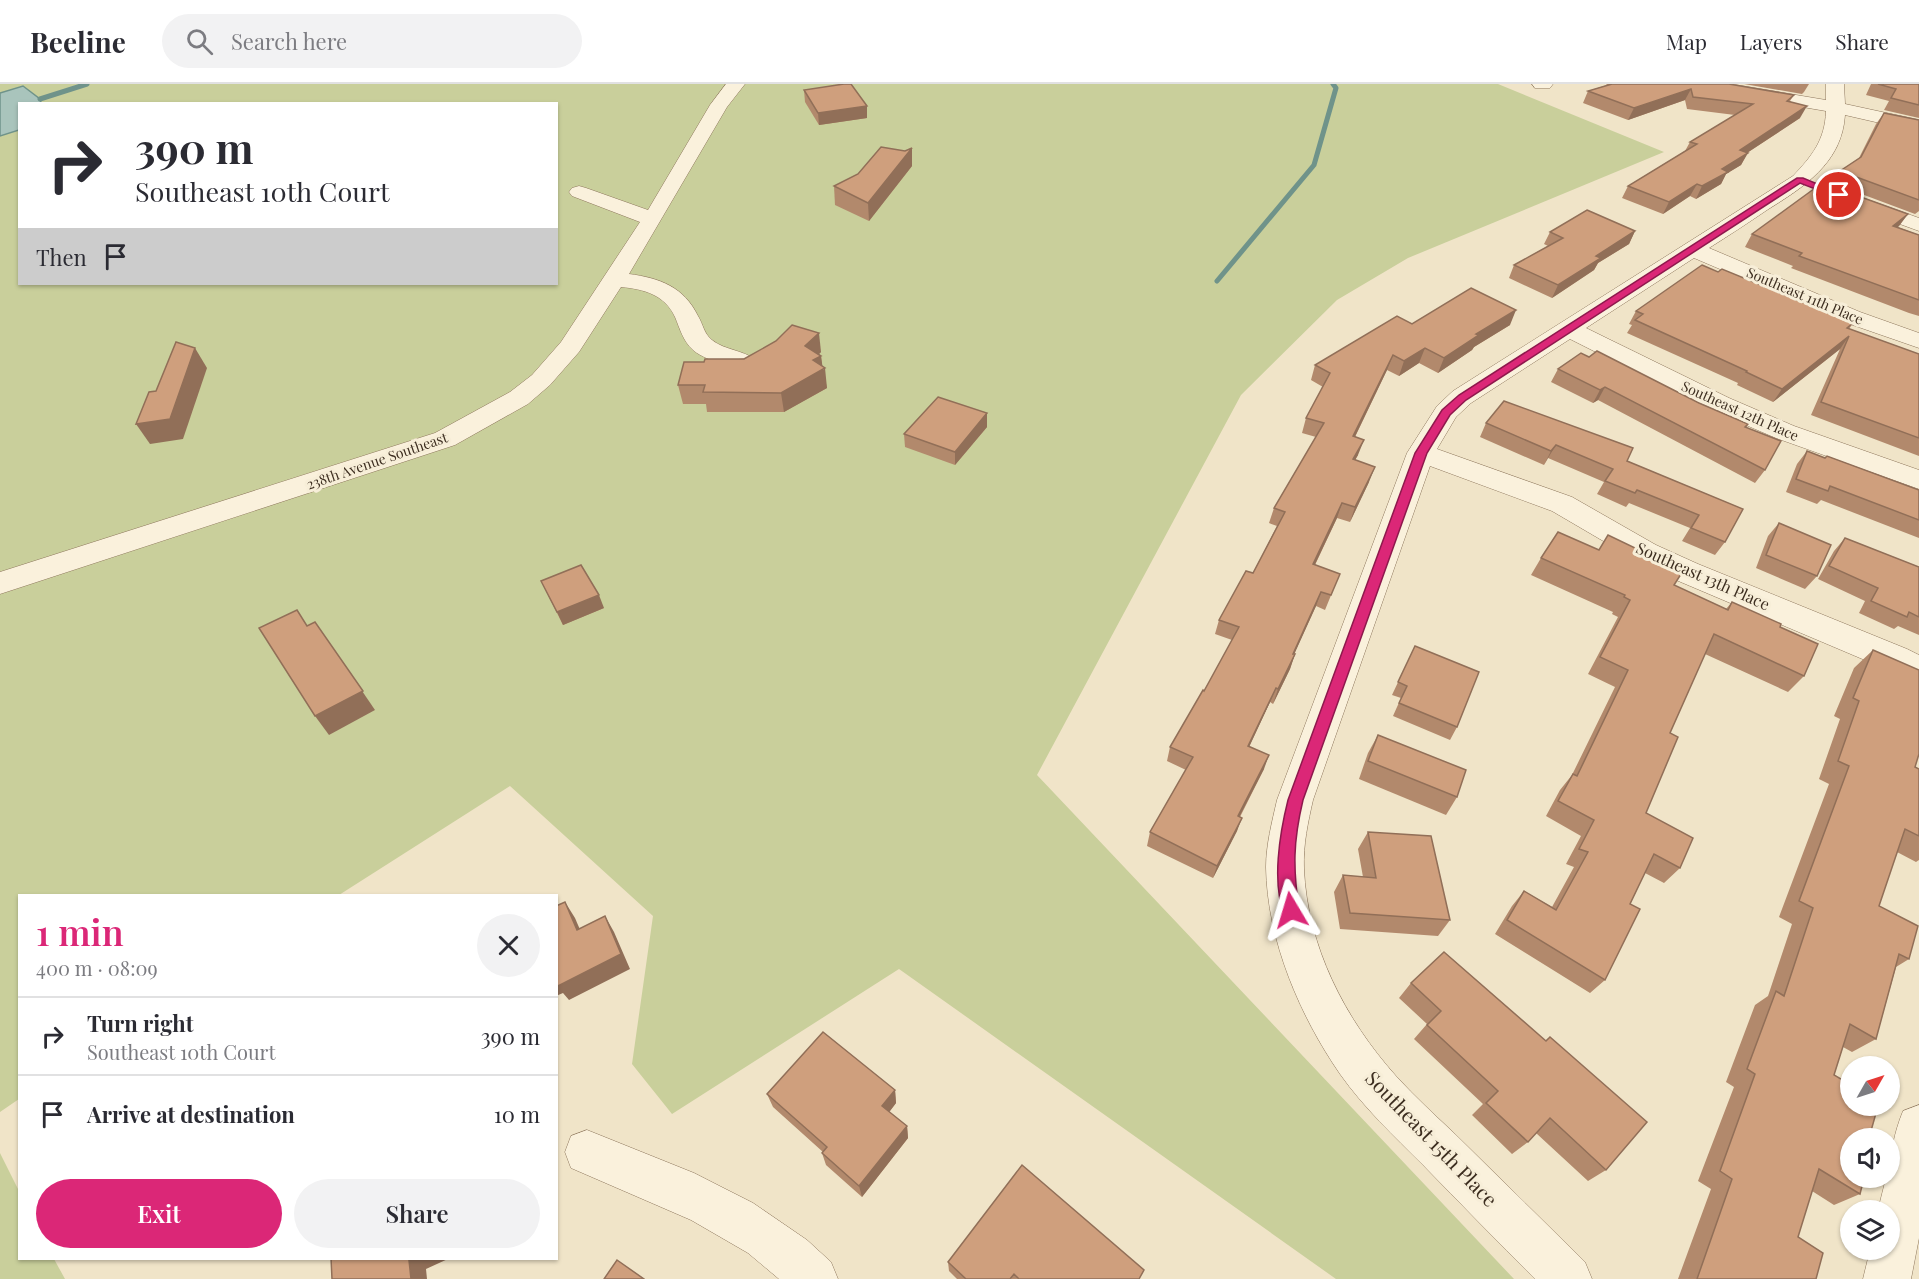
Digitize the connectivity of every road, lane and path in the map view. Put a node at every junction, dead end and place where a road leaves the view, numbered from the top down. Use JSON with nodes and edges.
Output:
{"nodes":[{"id":1,"x":736,"y":84,"type":"edge"},
{"id":2,"x":1697,"y":84,"type":"edge"},
{"id":3,"x":1835,"y":95,"type":"edge"},
{"id":4,"x":1919,"y":126,"type":"edge"},
{"id":5,"x":579,"y":192,"type":"dead end"},
{"id":6,"x":1843,"y":196,"type":"edge"},
{"id":7,"x":652,"y":219,"type":"junction"},
{"id":8,"x":1919,"y":225,"type":"edge"},
{"id":9,"x":1692,"y":249,"type":"junction"},
{"id":10,"x":613,"y":280,"type":"junction"},
{"id":11,"x":1567,"y":328,"type":"junction"},
{"id":12,"x":1919,"y":341,"type":"edge"},
{"id":13,"x":745,"y":363,"type":"edge"},
{"id":14,"x":1421,"y":453,"type":"junction"},
{"id":15,"x":1919,"y":480,"type":"edge"},
{"id":16,"x":0,"y":583,"type":"edge"},
{"id":17,"x":1919,"y":670,"type":"edge"},
{"id":18,"x":1919,"y":1127,"type":"edge"},
{"id":19,"x":587,"y":1152,"type":"dead end"},
{"id":20,"x":814,"y":1279,"type":"edge"},
{"id":21,"x":1568,"y":1279,"type":"edge"},
{"id":22,"x":1887,"y":1279,"type":"edge"}],
"edges":[{"from":1,"to":7,"type":"street","name":"238th Avenue Southeast"},
{"from":2,"to":3,"type":"street"},
{"from":3,"to":4,"type":"street"},
{"from":3,"to":9,"type":"street","name":"Southeast 15th Place"},
{"from":5,"to":7,"type":"street"},
{"from":6,"to":8,"type":"street"},
{"from":7,"to":10,"type":"street","name":"238th Avenue Southeast"},
{"from":9,"to":11,"type":"street","name":"Southeast 15th Place"},
{"from":9,"to":12,"type":"street","name":"Southeast 11th Place"},
{"from":10,"to":13,"type":"street"},
{"from":10,"to":16,"type":"street","name":"238th Avenue Southeast"},
{"from":11,"to":14,"type":"street","name":"Southeast 15th Place"},
{"from":11,"to":15,"type":"street","name":"Southeast 12th Place"},
{"from":14,"to":17,"type":"street","name":"Southeast 13th Place"},
{"from":14,"to":21,"type":"street","name":"Southeast 15th Place"},
{"from":18,"to":22,"type":"street"},
{"from":19,"to":20,"type":"street"}]}
